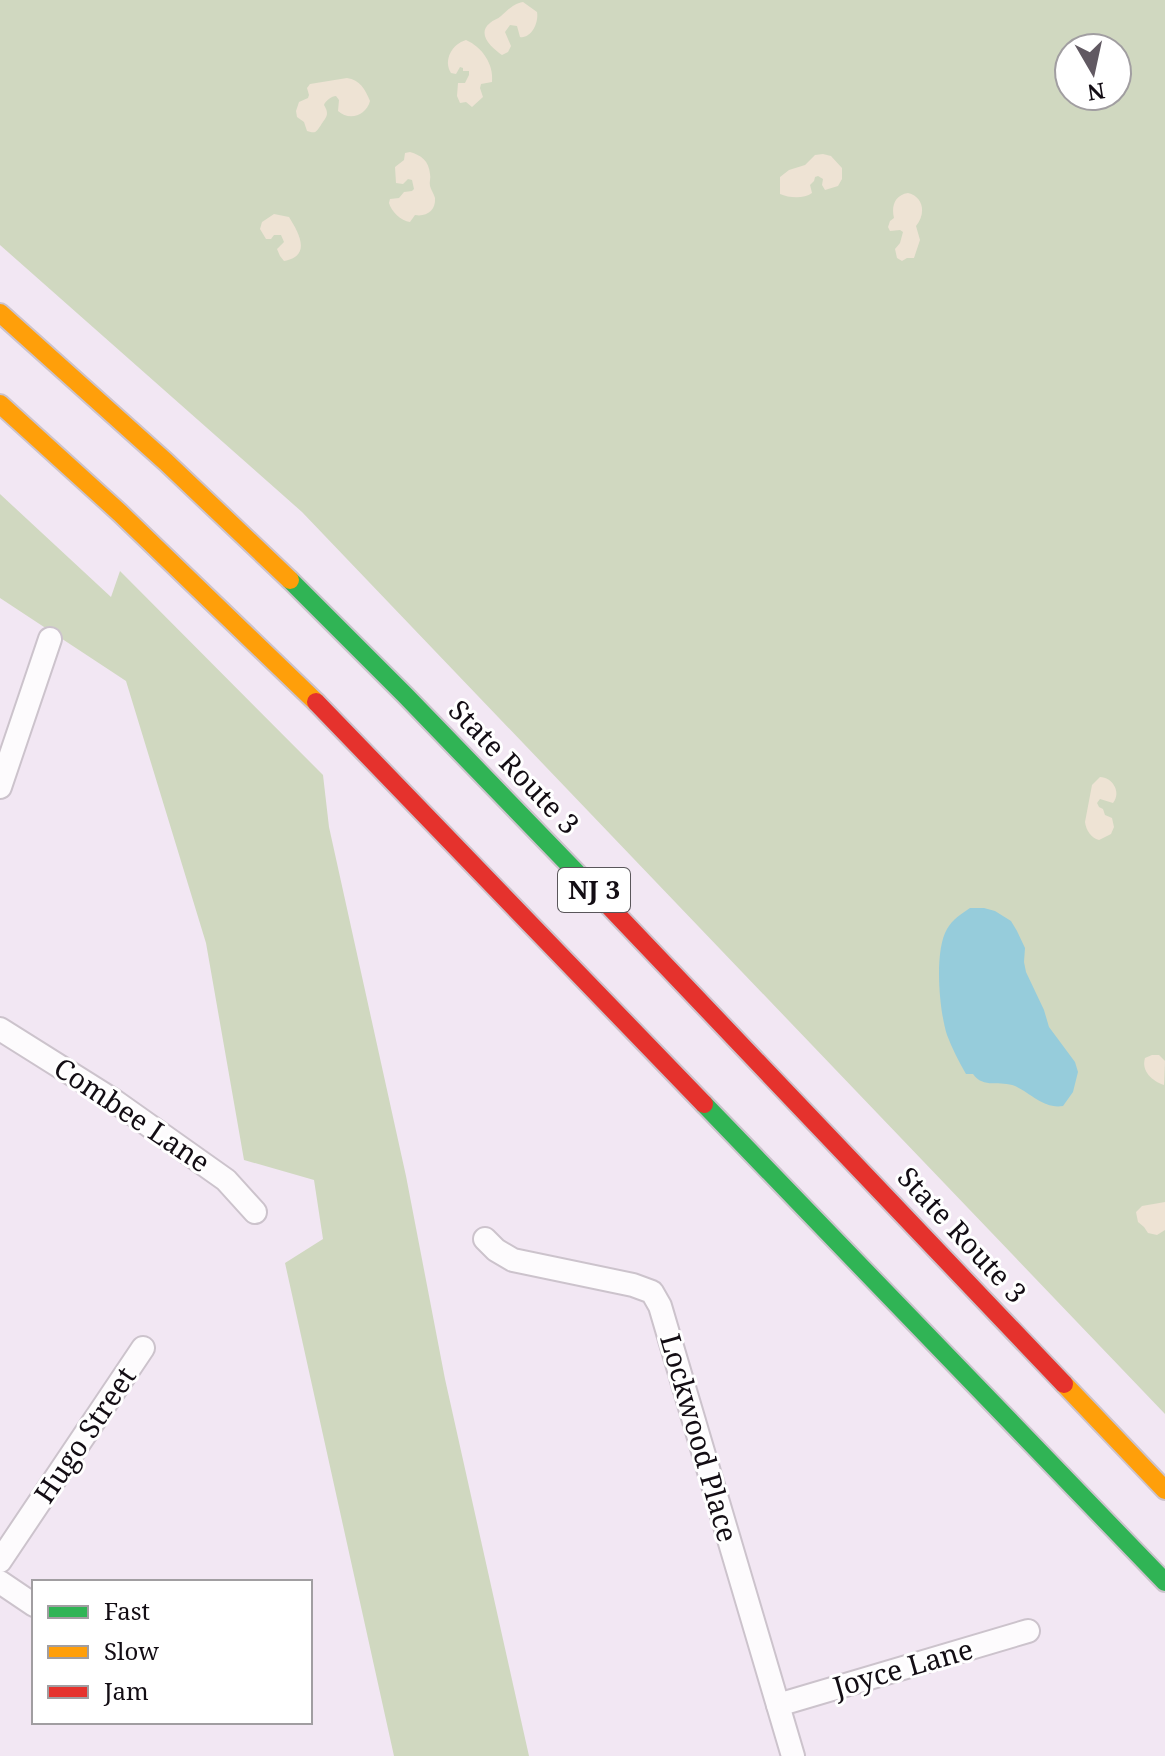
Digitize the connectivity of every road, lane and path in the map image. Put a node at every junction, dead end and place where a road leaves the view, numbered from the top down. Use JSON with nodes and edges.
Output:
{"nodes":[{"id":1,"x":0,"y":313,"type":"edge"},
{"id":2,"x":0,"y":404,"type":"edge"},
{"id":3,"x":50,"y":639,"type":"dead end"},
{"id":4,"x":0,"y":787,"type":"edge"},
{"id":5,"x":0,"y":1029,"type":"edge"},
{"id":6,"x":888,"y":1198,"type":"junction"},
{"id":7,"x":255,"y":1212,"type":"dead end"},
{"id":8,"x":485,"y":1239,"type":"dead end"},
{"id":9,"x":143,"y":1348,"type":"dead end"},
{"id":10,"x":1063,"y":1357,"type":"dead end"},
{"id":11,"x":1165,"y":1490,"type":"edge"},
{"id":12,"x":0,"y":1561,"type":"edge"},
{"id":13,"x":0,"y":1582,"type":"edge"},
{"id":14,"x":1165,"y":1582,"type":"edge"},
{"id":15,"x":32,"y":1604,"type":"edge"},
{"id":16,"x":1028,"y":1631,"type":"dead end"},
{"id":17,"x":778,"y":1705,"type":"junction"},
{"id":18,"x":793,"y":1756,"type":"edge"}],
"edges":[{"from":1,"to":6,"type":"highway","name":"State Route 3","number":"NJ 3"},
{"from":2,"to":14,"type":"highway","number":"NJ 3"},
{"from":3,"to":4,"type":"street"},
{"from":5,"to":7,"type":"street","name":"Combee Lane"},
{"from":6,"to":10,"type":"highway"},
{"from":6,"to":11,"type":"highway","name":"State Route 3","number":"NJ 3"},
{"from":8,"to":17,"type":"street","name":"Lockwood Place"},
{"from":9,"to":12,"type":"street","name":"Hugo Street"},
{"from":13,"to":15,"type":"street"},
{"from":16,"to":17,"type":"street","name":"Joyce Lane"},
{"from":17,"to":18,"type":"street","name":"Lockwood Place"}]}
